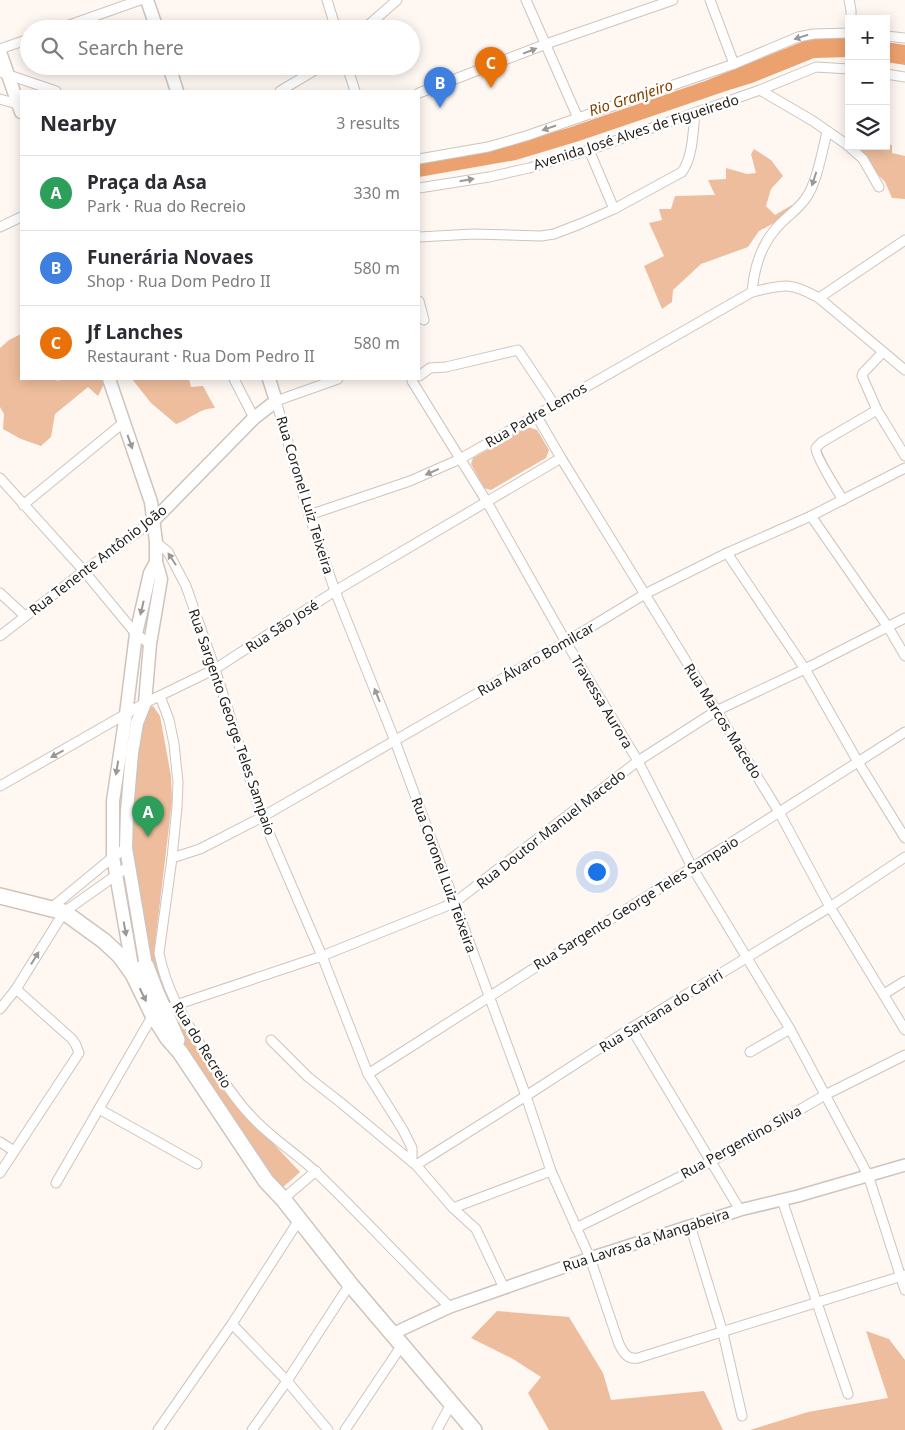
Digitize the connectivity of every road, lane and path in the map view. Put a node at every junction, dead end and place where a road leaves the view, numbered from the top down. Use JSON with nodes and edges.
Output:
{"nodes":[{"id":1,"x":140,"y":0,"type":"edge"},
{"id":2,"x":147,"y":0,"type":"edge"},
{"id":3,"x":327,"y":0,"type":"edge"},
{"id":4,"x":397,"y":0,"type":"edge"},
{"id":5,"x":526,"y":0,"type":"edge"},
{"id":6,"x":673,"y":0,"type":"edge"},
{"id":7,"x":710,"y":0,"type":"edge"},
{"id":8,"x":849,"y":0,"type":"edge"},
{"id":9,"x":851,"y":15,"type":"edge"},
{"id":10,"x":83,"y":20,"type":"edge"},
{"id":11,"x":154,"y":20,"type":"edge"},
{"id":12,"x":333,"y":20,"type":"edge"},
{"id":13,"x":374,"y":20,"type":"edge"},
{"id":14,"x":845,"y":32,"type":"edge"},
{"id":15,"x":890,"y":36,"type":"edge"},
{"id":16,"x":905,"y":38,"type":"edge"},
{"id":17,"x":20,"y":43,"type":"edge"},
{"id":18,"x":546,"y":44,"type":"junction"},
{"id":19,"x":0,"y":51,"type":"edge"},
{"id":20,"x":734,"y":64,"type":"junction"},
{"id":21,"x":845,"y":70,"type":"edge"},
{"id":22,"x":4,"y":74,"type":"edge"},
{"id":23,"x":172,"y":75,"type":"edge"},
{"id":24,"x":307,"y":75,"type":"edge"},
{"id":25,"x":350,"y":75,"type":"edge"},
{"id":26,"x":890,"y":75,"type":"edge"},
{"id":27,"x":905,"y":77,"type":"edge"},
{"id":28,"x":53,"y":90,"type":"edge"},
{"id":29,"x":177,"y":90,"type":"edge"},
{"id":30,"x":282,"y":90,"type":"edge"},
{"id":31,"x":355,"y":90,"type":"edge"},
{"id":32,"x":760,"y":90,"type":"junction"},
{"id":33,"x":420,"y":93,"type":"edge"},
{"id":34,"x":0,"y":99,"type":"edge"},
{"id":35,"x":20,"y":107,"type":"edge"},
{"id":36,"x":695,"y":113,"type":"junction"},
{"id":37,"x":578,"y":118,"type":"junction"},
{"id":38,"x":827,"y":132,"type":"junction"},
{"id":39,"x":589,"y":150,"type":"junction"},
{"id":40,"x":420,"y":159,"type":"edge"},
{"id":41,"x":879,"y":187,"type":"dead end"},
{"id":42,"x":420,"y":188,"type":"edge"},
{"id":43,"x":614,"y":209,"type":"junction"},
{"id":44,"x":20,"y":217,"type":"edge"},
{"id":45,"x":0,"y":226,"type":"edge"},
{"id":46,"x":420,"y":237,"type":"edge"},
{"id":47,"x":905,"y":240,"type":"edge"},
{"id":48,"x":752,"y":292,"type":"junction"},
{"id":49,"x":819,"y":298,"type":"junction"},
{"id":50,"x":420,"y":305,"type":"edge"},
{"id":51,"x":424,"y":320,"type":"dead end"},
{"id":52,"x":883,"y":352,"type":"junction"},
{"id":53,"x":905,"y":370,"type":"edge"},
{"id":54,"x":420,"y":374,"type":"edge"},
{"id":55,"x":109,"y":380,"type":"edge"},
{"id":56,"x":235,"y":380,"type":"edge"},
{"id":57,"x":269,"y":380,"type":"edge"},
{"id":58,"x":335,"y":380,"type":"edge"},
{"id":59,"x":414,"y":380,"type":"edge"},
{"id":60,"x":276,"y":401,"type":"junction"},
{"id":61,"x":554,"y":404,"type":"junction"},
{"id":62,"x":877,"y":410,"type":"junction"},
{"id":63,"x":536,"y":415,"type":"junction"},
{"id":64,"x":254,"y":418,"type":"junction"},
{"id":65,"x":123,"y":423,"type":"junction"},
{"id":66,"x":905,"y":456,"type":"edge"},
{"id":67,"x":561,"y":458,"type":"junction"},
{"id":68,"x":460,"y":459,"type":"junction"},
{"id":69,"x":905,"y":468,"type":"edge"},
{"id":70,"x":0,"y":478,"type":"edge"},
{"id":71,"x":843,"y":500,"type":"junction"},
{"id":72,"x":487,"y":502,"type":"junction"},
{"id":73,"x":24,"y":505,"type":"junction"},
{"id":74,"x":309,"y":515,"type":"junction"},
{"id":75,"x":811,"y":516,"type":"junction"},
{"id":76,"x":154,"y":520,"type":"junction"},
{"id":77,"x":156,"y":542,"type":"junction"},
{"id":78,"x":727,"y":553,"type":"junction"},
{"id":79,"x":156,"y":562,"type":"junction"},
{"id":80,"x":84,"y":571,"type":"junction"},
{"id":81,"x":335,"y":591,"type":"junction"},
{"id":82,"x":0,"y":593,"type":"edge"},
{"id":83,"x":645,"y":594,"type":"junction"},
{"id":84,"x":24,"y":616,"type":"junction"},
{"id":85,"x":905,"y":618,"type":"edge"},
{"id":86,"x":888,"y":627,"type":"junction"},
{"id":87,"x":136,"y":634,"type":"junction"},
{"id":88,"x":0,"y":636,"type":"edge"},
{"id":89,"x":566,"y":642,"type":"junction"},
{"id":90,"x":150,"y":644,"type":"junction"},
{"id":91,"x":905,"y":656,"type":"edge"},
{"id":92,"x":215,"y":669,"type":"junction"},
{"id":93,"x":805,"y":669,"type":"junction"},
{"id":94,"x":160,"y":696,"type":"junction"},
{"id":95,"x":145,"y":703,"type":"junction"},
{"id":96,"x":716,"y":711,"type":"junction"},
{"id":97,"x":126,"y":714,"type":"junction"},
{"id":98,"x":905,"y":732,"type":"edge"},
{"id":99,"x":394,"y":741,"type":"junction"},
{"id":100,"x":638,"y":762,"type":"junction"},
{"id":101,"x":858,"y":762,"type":"junction"},
{"id":102,"x":0,"y":786,"type":"edge"},
{"id":103,"x":779,"y":812,"type":"junction"},
{"id":104,"x":262,"y":817,"type":"junction"},
{"id":105,"x":905,"y":838,"type":"edge"},
{"id":106,"x":126,"y":848,"type":"junction"},
{"id":107,"x":113,"y":857,"type":"junction"},
{"id":108,"x":905,"y":857,"type":"edge"},
{"id":109,"x":172,"y":858,"type":"junction"},
{"id":110,"x":129,"y":866,"type":"junction"},
{"id":111,"x":692,"y":867,"type":"junction"},
{"id":112,"x":115,"y":876,"type":"junction"},
{"id":113,"x":0,"y":896,"type":"edge"},
{"id":114,"x":454,"y":903,"type":"junction"},
{"id":115,"x":830,"y":907,"type":"junction"},
{"id":116,"x":57,"y":910,"type":"junction"},
{"id":117,"x":322,"y":956,"type":"junction"},
{"id":118,"x":747,"y":958,"type":"junction"},
{"id":119,"x":140,"y":970,"type":"junction"},
{"id":120,"x":905,"y":981,"type":"edge"},
{"id":121,"x":16,"y":989,"type":"junction"},
{"id":122,"x":0,"y":993,"type":"edge"},
{"id":123,"x":884,"y":994,"type":"junction"},
{"id":124,"x":488,"y":996,"type":"junction"},
{"id":125,"x":8,"y":998,"type":"junction"},
{"id":126,"x":0,"y":1009,"type":"edge"},
{"id":127,"x":164,"y":1010,"type":"junction"},
{"id":128,"x":631,"y":1028,"type":"junction"},
{"id":129,"x":790,"y":1029,"type":"junction"},
{"id":130,"x":905,"y":1030,"type":"edge"},
{"id":131,"x":271,"y":1040,"type":"dead end"},
{"id":132,"x":750,"y":1052,"type":"dead end"},
{"id":133,"x":905,"y":1055,"type":"edge"},
{"id":134,"x":368,"y":1074,"type":"junction"},
{"id":135,"x":825,"y":1095,"type":"junction"},
{"id":136,"x":526,"y":1096,"type":"junction"},
{"id":137,"x":99,"y":1109,"type":"junction"},
{"id":138,"x":0,"y":1142,"type":"edge"},
{"id":139,"x":14,"y":1151,"type":"junction"},
{"id":140,"x":712,"y":1161,"type":"junction"},
{"id":141,"x":414,"y":1163,"type":"junction"},
{"id":142,"x":197,"y":1164,"type":"dead end"},
{"id":143,"x":905,"y":1165,"type":"edge"},
{"id":144,"x":551,"y":1170,"type":"junction"},
{"id":145,"x":316,"y":1171,"type":"junction"},
{"id":146,"x":0,"y":1174,"type":"edge"},
{"id":147,"x":868,"y":1175,"type":"junction"},
{"id":148,"x":56,"y":1183,"type":"dead end"},
{"id":149,"x":283,"y":1198,"type":"junction"},
{"id":150,"x":782,"y":1200,"type":"junction"},
{"id":151,"x":453,"y":1208,"type":"junction"},
{"id":152,"x":740,"y":1210,"type":"junction"},
{"id":153,"x":299,"y":1220,"type":"junction"},
{"id":154,"x":690,"y":1225,"type":"junction"},
{"id":155,"x":576,"y":1228,"type":"junction"},
{"id":156,"x":590,"y":1258,"type":"junction"},
{"id":157,"x":903,"y":1275,"type":"edge"},
{"id":158,"x":350,"y":1284,"type":"junction"},
{"id":159,"x":504,"y":1288,"type":"junction"},
{"id":160,"x":905,"y":1290,"type":"edge"},
{"id":161,"x":817,"y":1301,"type":"junction"},
{"id":162,"x":450,"y":1307,"type":"junction"},
{"id":163,"x":232,"y":1324,"type":"junction"},
{"id":164,"x":723,"y":1333,"type":"junction"},
{"id":165,"x":397,"y":1340,"type":"junction"},
{"id":166,"x":286,"y":1381,"type":"junction"},
{"id":167,"x":848,"y":1394,"type":"dead end"},
{"id":168,"x":451,"y":1404,"type":"junction"},
{"id":169,"x":742,"y":1416,"type":"dead end"},
{"id":170,"x":158,"y":1430,"type":"edge"},
{"id":171,"x":252,"y":1430,"type":"edge"},
{"id":172,"x":328,"y":1430,"type":"edge"},
{"id":173,"x":345,"y":1430,"type":"edge"},
{"id":174,"x":437,"y":1430,"type":"edge"},
{"id":175,"x":474,"y":1430,"type":"edge"}],
"edges":[{"from":1,"to":10,"type":"street"},
{"from":2,"to":11,"type":"main road"},
{"from":3,"to":12,"type":"street"},
{"from":4,"to":13,"type":"street"},
{"from":5,"to":18,"type":"street"},
{"from":6,"to":18,"type":"street"},
{"from":7,"to":20,"type":"street"},
{"from":8,"to":9,"type":"street"},
{"from":14,"to":20,"type":"street","one_way":true},
{"from":15,"to":16,"type":"street"},
{"from":17,"to":19,"type":"street"},
{"from":33,"to":18,"type":"street","one_way":true},
{"from":18,"to":37,"type":"street"},
{"from":19,"to":22,"type":"main road"},
{"from":20,"to":37,"type":"street"},
{"from":21,"to":32,"type":"street","name":"Avenida José Alves de Figueiredo"},
{"from":22,"to":28,"type":"street"},
{"from":22,"to":35,"type":"main road"},
{"from":23,"to":29,"type":"main road"},
{"from":24,"to":30,"type":"street"},
{"from":25,"to":31,"type":"street"},
{"from":26,"to":27,"type":"street"},
{"from":32,"to":36,"type":"street","name":"Avenida José Alves de Figueiredo"},
{"from":32,"to":38,"type":"street"},
{"from":34,"to":35,"type":"street"},
{"from":36,"to":39,"type":"street","name":"Avenida José Alves de Figueiredo"},
{"from":36,"to":43,"type":"street"},
{"from":37,"to":40,"type":"street","one_way":true},
{"from":38,"to":41,"type":"street"},
{"from":38,"to":48,"type":"street","one_way":true},
{"from":42,"to":39,"type":"street","name":"Avenida José Alves de Figueiredo","one_way":true},
{"from":39,"to":43,"type":"street"},
{"from":43,"to":46,"type":"street"},
{"from":44,"to":45,"type":"street"},
{"from":47,"to":49,"type":"street"},
{"from":48,"to":49,"type":"street","name":"Rua Padre Lemos"},
{"from":48,"to":61,"type":"street","name":"Rua Padre Lemos"},
{"from":49,"to":52,"type":"street","name":"Rua Padre Lemos"},
{"from":50,"to":51,"type":"street"},
{"from":52,"to":53,"type":"street","name":"Rua Padre Lemos"},
{"from":52,"to":62,"type":"street"},
{"from":54,"to":61,"type":"street","name":"Travessa Aurora"},
{"from":55,"to":65,"type":"main road"},
{"from":56,"to":64,"type":"street"},
{"from":57,"to":60,"type":"main road","name":"Rua Coronel Luiz Teixeira"},
{"from":58,"to":60,"type":"street","name":"Rua Tenente Antônio João"},
{"from":59,"to":68,"type":"street","name":"Travessa Aurora"},
{"from":60,"to":64,"type":"main road","name":"Rua Tenente Antônio João"},
{"from":60,"to":74,"type":"street","name":"Rua Coronel Luiz Teixeira"},
{"from":61,"to":63,"type":"street","name":"Rua Padre Lemos"},
{"from":62,"to":66,"type":"street"},
{"from":62,"to":71,"type":"street"},
{"from":63,"to":67,"type":"street","name":"Rua Marcos Macedo"},
{"from":63,"to":68,"type":"street","name":"Rua Padre Lemos"},
{"from":64,"to":76,"type":"main road","name":"Rua Tenente Antônio João"},
{"from":65,"to":73,"type":"street"},
{"from":65,"to":76,"type":"main road","one_way":true},
{"from":67,"to":72,"type":"street","name":"Rua São José"},
{"from":67,"to":83,"type":"street","name":"Rua Marcos Macedo"},
{"from":68,"to":72,"type":"street","name":"Travessa Aurora"},
{"from":68,"to":74,"type":"street","name":"Rua Padre Lemos","one_way":true},
{"from":69,"to":71,"type":"street","name":"Rua Álvaro Bomilcar"},
{"from":70,"to":73,"type":"street"},
{"from":71,"to":75,"type":"street","name":"Rua Álvaro Bomilcar"},
{"from":72,"to":81,"type":"street","name":"Rua São José"},
{"from":72,"to":89,"type":"street","name":"Travessa Aurora"},
{"from":73,"to":80,"type":"street"},
{"from":74,"to":81,"type":"street","name":"Rua Coronel Luiz Teixeira"},
{"from":75,"to":78,"type":"street","name":"Rua Álvaro Bomilcar"},
{"from":75,"to":86,"type":"street"},
{"from":76,"to":77,"type":"main road"},
{"from":76,"to":80,"type":"street","name":"Rua Tenente Antônio João"},
{"from":77,"to":79,"type":"main road"},
{"from":92,"to":77,"type":"street","name":"Rua Sargento George Teles Sampaio","one_way":true},
{"from":78,"to":83,"type":"street","name":"Rua Álvaro Bomilcar"},
{"from":78,"to":93,"type":"street"},
{"from":79,"to":87,"type":"main road","one_way":true},
{"from":79,"to":90,"type":"main road"},
{"from":80,"to":84,"type":"street","name":"Rua Tenente Antônio João"},
{"from":80,"to":87,"type":"street"},
{"from":81,"to":92,"type":"street","name":"Rua São José"},
{"from":99,"to":81,"type":"street","name":"Rua Coronel Luiz Teixeira","one_way":true},
{"from":82,"to":84,"type":"street"},
{"from":83,"to":89,"type":"street","name":"Rua Álvaro Bomilcar"},
{"from":83,"to":96,"type":"street","name":"Rua Marcos Macedo"},
{"from":84,"to":88,"type":"street","name":"Rua Tenente Antônio João"},
{"from":85,"to":86,"type":"street","name":"Rua Doutor Manuel Macedo"},
{"from":86,"to":91,"type":"street"},
{"from":86,"to":93,"type":"street","name":"Rua Doutor Manuel Macedo"},
{"from":87,"to":90,"type":"street"},
{"from":87,"to":97,"type":"main road"},
{"from":89,"to":99,"type":"street","name":"Rua Álvaro Bomilcar"},
{"from":89,"to":100,"type":"street","name":"Travessa Aurora"},
{"from":90,"to":95,"type":"main road"},
{"from":92,"to":94,"type":"street","name":"Rua São José"},
{"from":92,"to":104,"type":"street","name":"Rua Sargento George Teles Sampaio"},
{"from":93,"to":96,"type":"street","name":"Rua Doutor Manuel Macedo"},
{"from":93,"to":101,"type":"street"},
{"from":94,"to":95,"type":"street","name":"Rua São José"},
{"from":94,"to":109,"type":"street","name":"Rua do Recreio"},
{"from":95,"to":97,"type":"street","name":"Rua São José"},
{"from":95,"to":106,"type":"main road"},
{"from":96,"to":100,"type":"street","name":"Rua Doutor Manuel Macedo"},
{"from":96,"to":103,"type":"street","name":"Rua Marcos Macedo"},
{"from":97,"to":102,"type":"street","name":"Rua São José","one_way":true},
{"from":97,"to":107,"type":"main road","one_way":true},
{"from":98,"to":101,"type":"street","name":"Rua Sargento George Teles Sampaio"},
{"from":99,"to":104,"type":"street","name":"Rua Álvaro Bomilcar"},
{"from":99,"to":114,"type":"street","name":"Rua Coronel Luiz Teixeira"},
{"from":100,"to":111,"type":"street","name":"Travessa Aurora"},
{"from":100,"to":114,"type":"street","name":"Rua Doutor Manuel Macedo"},
{"from":101,"to":103,"type":"street","name":"Rua Sargento George Teles Sampaio"},
{"from":101,"to":105,"type":"street"},
{"from":103,"to":111,"type":"street","name":"Rua Sargento George Teles Sampaio"},
{"from":103,"to":115,"type":"street","name":"Rua Marcos Macedo"},
{"from":104,"to":109,"type":"street","name":"Rua Álvaro Bomilcar"},
{"from":104,"to":117,"type":"street","name":"Rua Sargento George Teles Sampaio"},
{"from":106,"to":107,"type":"street"},
{"from":106,"to":110,"type":"main road"},
{"from":107,"to":112,"type":"main road"},
{"from":107,"to":116,"type":"street"},
{"from":108,"to":115,"type":"street","name":"Rua Santana do Cariri"},
{"from":109,"to":127,"type":"street","name":"Rua do Recreio"},
{"from":110,"to":112,"type":"street"},
{"from":110,"to":119,"type":"main road"},
{"from":111,"to":118,"type":"street","name":"Travessa Aurora"},
{"from":111,"to":124,"type":"street","name":"Rua Sargento George Teles Sampaio"},
{"from":112,"to":116,"type":"street"},
{"from":112,"to":119,"type":"main road","one_way":true},
{"from":113,"to":116,"type":"highway"},
{"from":114,"to":117,"type":"street","name":"Rua Doutor Manuel Macedo"},
{"from":114,"to":124,"type":"street","name":"Rua Coronel Luiz Teixeira"},
{"from":115,"to":118,"type":"street","name":"Rua Santana do Cariri"},
{"from":115,"to":123,"type":"street","name":"Rua Marcos Macedo"},
{"from":116,"to":119,"type":"highway"},
{"from":121,"to":116,"type":"street","one_way":true},
{"from":117,"to":127,"type":"street","name":"Rua Doutor Manuel Macedo"},
{"from":117,"to":134,"type":"street","name":"Rua Sargento George Teles Sampaio"},
{"from":118,"to":128,"type":"street","name":"Rua Santana do Cariri"},
{"from":118,"to":129,"type":"street","name":"Travessa Aurora"},
{"from":119,"to":127,"type":"highway"},
{"from":120,"to":123,"type":"street"},
{"from":121,"to":125,"type":"street"},
{"from":121,"to":139,"type":"street"},
{"from":122,"to":125,"type":"street"},
{"from":123,"to":130,"type":"street","name":"Rua Marcos Macedo"},
{"from":124,"to":134,"type":"street","name":"Rua Sargento George Teles Sampaio"},
{"from":124,"to":136,"type":"street","name":"Rua Coronel Luiz Teixeira"},
{"from":125,"to":126,"type":"street"},
{"from":127,"to":137,"type":"street"},
{"from":127,"to":145,"type":"street","name":"Rua do Recreio"},
{"from":127,"to":149,"type":"highway"},
{"from":128,"to":136,"type":"street","name":"Rua Santana do Cariri"},
{"from":128,"to":140,"type":"street"},
{"from":129,"to":132,"type":"street"},
{"from":129,"to":135,"type":"street","name":"Travessa Aurora"},
{"from":131,"to":141,"type":"street","name":"Rua Sargento George Teles Sampaio"},
{"from":133,"to":135,"type":"street","name":"Rua Pergentino Silva"},
{"from":134,"to":141,"type":"street","name":"Rua Sargento George Teles Sampaio"},
{"from":135,"to":140,"type":"street","name":"Rua Pergentino Silva"},
{"from":135,"to":147,"type":"street","name":"Travessa Aurora"},
{"from":136,"to":141,"type":"street","name":"Rua Santana do Cariri"},
{"from":136,"to":144,"type":"street","name":"Rua Coronel Luiz Teixeira"},
{"from":137,"to":142,"type":"street"},
{"from":137,"to":148,"type":"street"},
{"from":138,"to":139,"type":"street"},
{"from":139,"to":146,"type":"street"},
{"from":140,"to":152,"type":"street"},
{"from":140,"to":155,"type":"street","name":"Rua Pergentino Silva"},
{"from":141,"to":151,"type":"street","name":"Rua Sargento George Teles Sampaio"},
{"from":143,"to":147,"type":"street","name":"Rua Lavras da Mangabeira"},
{"from":144,"to":151,"type":"street"},
{"from":144,"to":155,"type":"street","name":"Rua Coronel Luiz Teixeira"},
{"from":145,"to":149,"type":"street"},
{"from":145,"to":162,"type":"street","name":"Rua do Recreio"},
{"from":147,"to":150,"type":"street","name":"Rua Lavras da Mangabeira"},
{"from":147,"to":157,"type":"street","name":"Travessa Aurora"},
{"from":149,"to":153,"type":"highway"},
{"from":150,"to":152,"type":"street","name":"Rua Lavras da Mangabeira"},
{"from":150,"to":161,"type":"street"},
{"from":151,"to":159,"type":"street","name":"Rua Sargento George Teles Sampaio"},
{"from":152,"to":154,"type":"street","name":"Rua Lavras da Mangabeira"},
{"from":153,"to":158,"type":"highway"},
{"from":153,"to":163,"type":"street"},
{"from":154,"to":156,"type":"street","name":"Rua Lavras da Mangabeira"},
{"from":154,"to":164,"type":"street"},
{"from":155,"to":156,"type":"street","name":"Rua Coronel Luiz Teixeira"},
{"from":156,"to":159,"type":"street","name":"Rua Lavras da Mangabeira"},
{"from":156,"to":164,"type":"street","name":"Rua Coronel Luiz Teixeira"},
{"from":157,"to":160,"type":"street","name":"Travessa Aurora"},
{"from":157,"to":161,"type":"street"},
{"from":158,"to":165,"type":"highway"},
{"from":158,"to":166,"type":"street"},
{"from":159,"to":162,"type":"street","name":"Rua Lavras da Mangabeira"},
{"from":161,"to":164,"type":"street"},
{"from":161,"to":167,"type":"street"},
{"from":162,"to":165,"type":"street","name":"Rua Lavras da Mangabeira"},
{"from":163,"to":166,"type":"street"},
{"from":163,"to":170,"type":"street"},
{"from":164,"to":169,"type":"street"},
{"from":165,"to":168,"type":"highway"},
{"from":165,"to":173,"type":"street"},
{"from":166,"to":171,"type":"street"},
{"from":166,"to":172,"type":"street"},
{"from":168,"to":174,"type":"street"},
{"from":168,"to":175,"type":"highway"}]}
